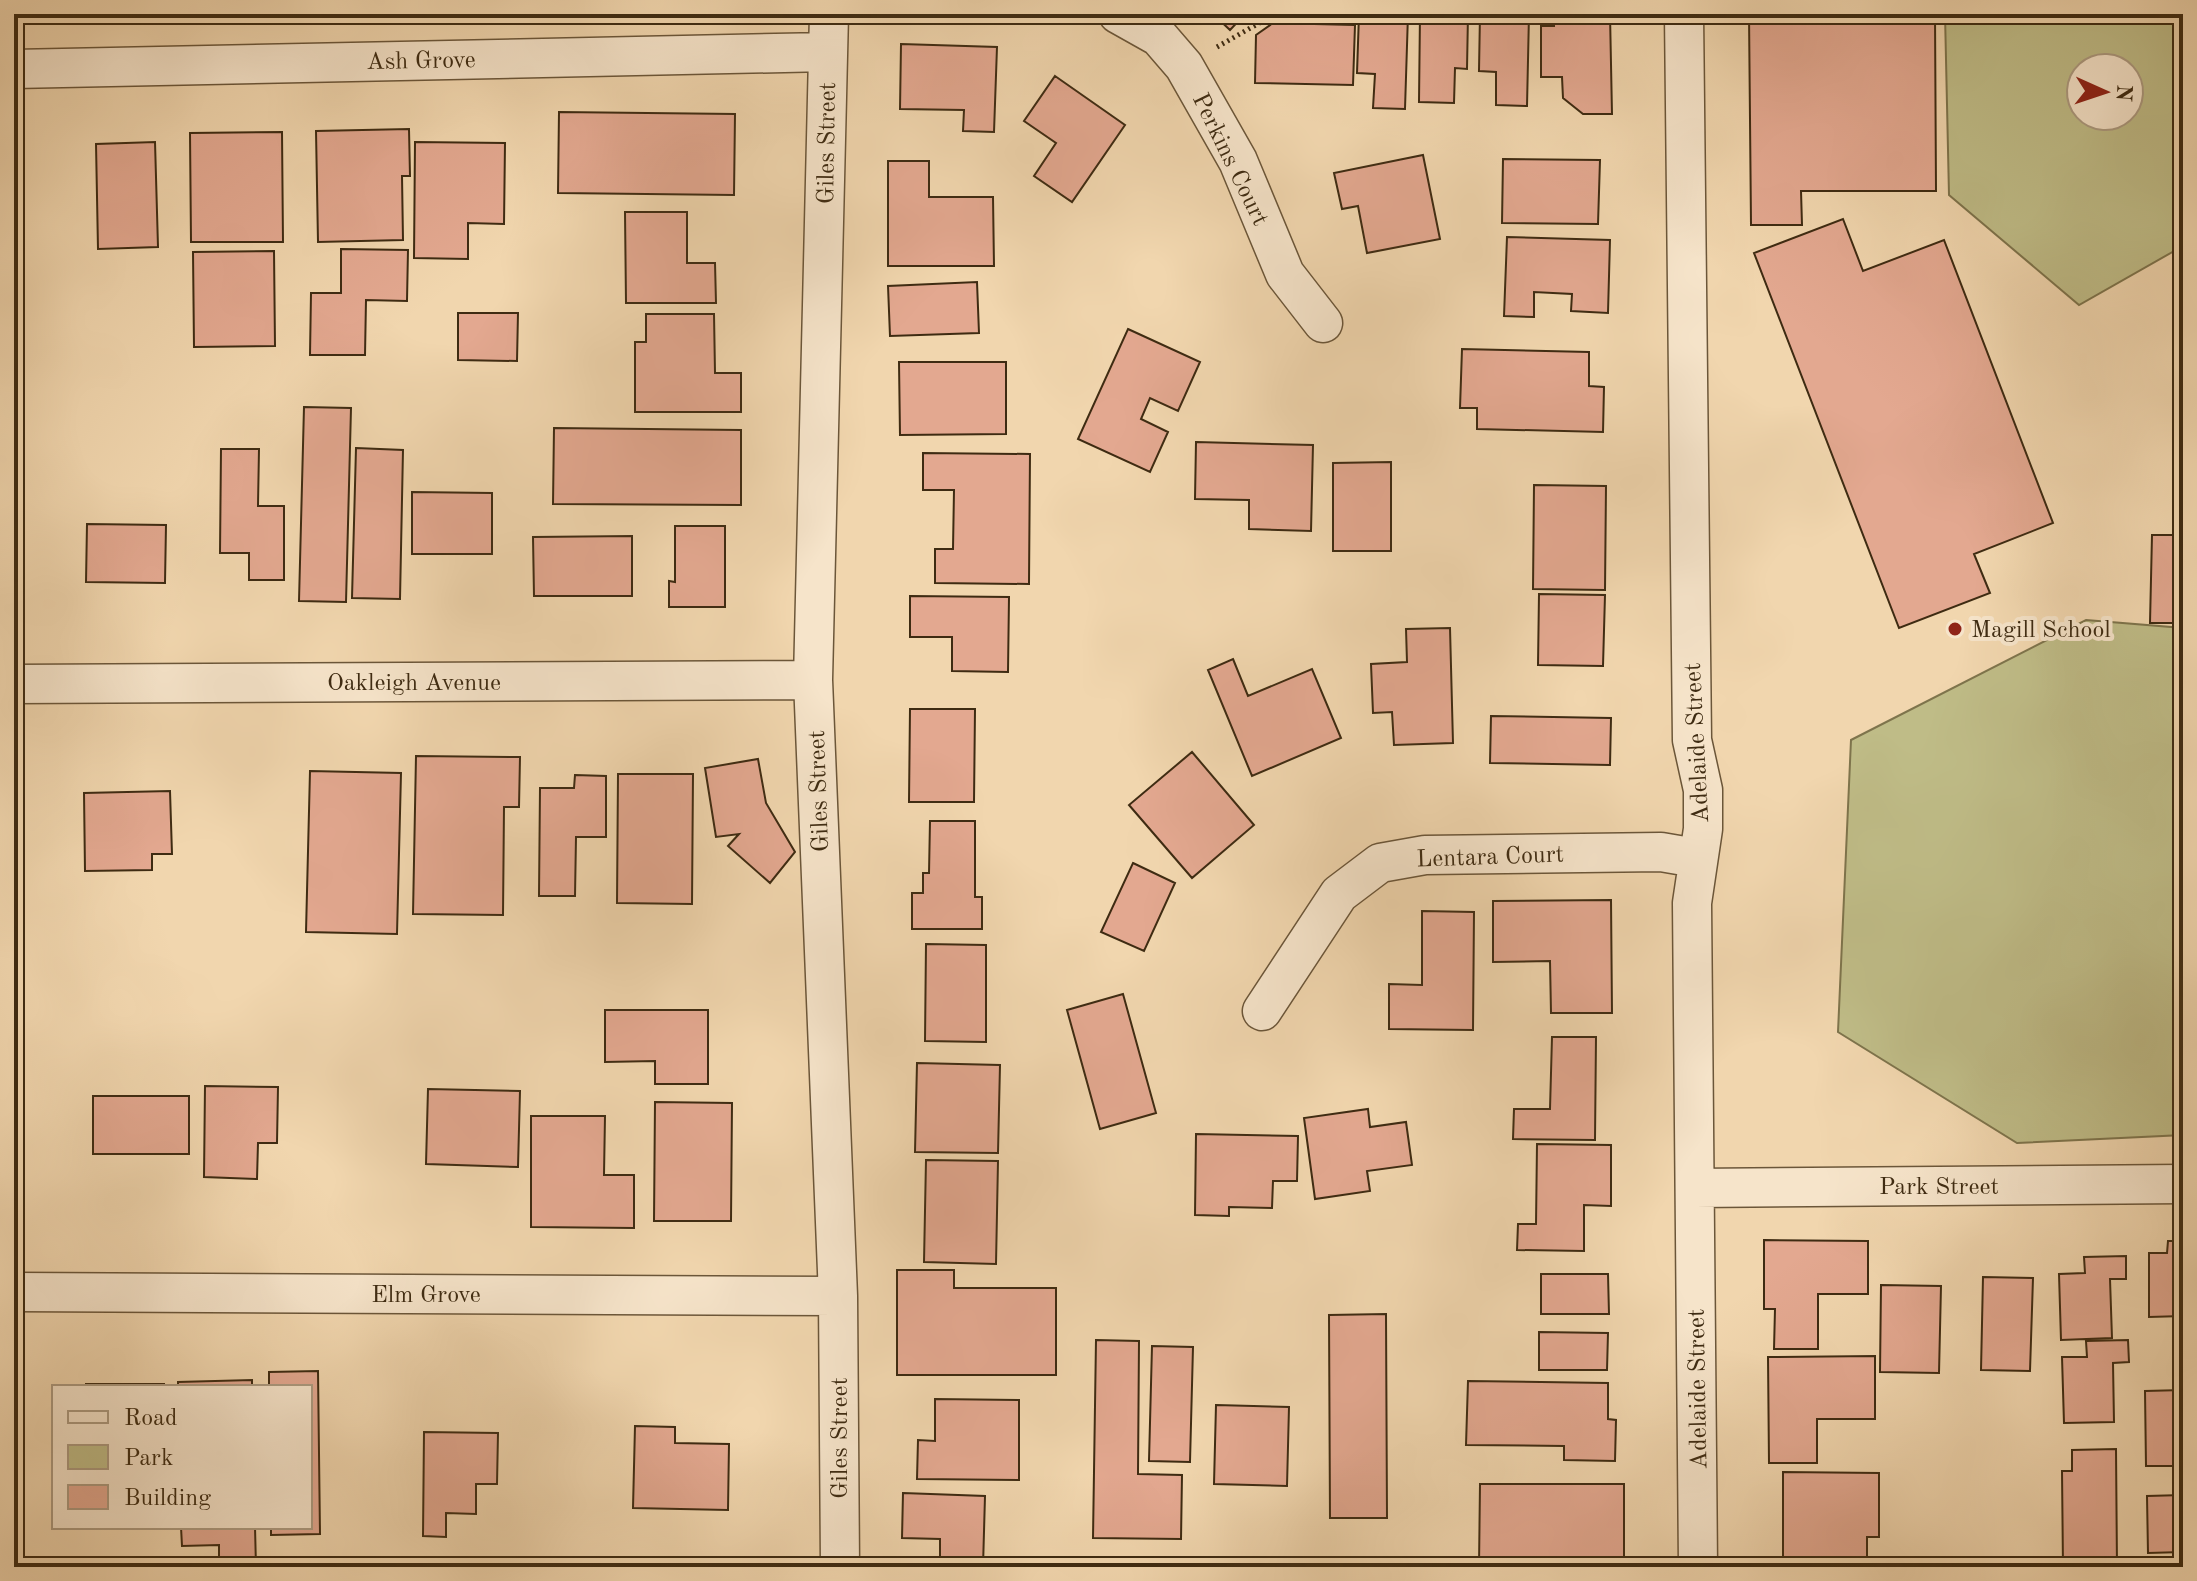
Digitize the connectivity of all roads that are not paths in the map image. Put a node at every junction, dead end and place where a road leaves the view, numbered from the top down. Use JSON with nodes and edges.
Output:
{"nodes":[{"id":1,"x":829,"y":14,"type":"edge"},
{"id":2,"x":1118,"y":14,"type":"edge"},
{"id":3,"x":1684,"y":14,"type":"edge"},
{"id":4,"x":828,"y":52,"type":"junction"},
{"id":5,"x":14,"y":69,"type":"edge"},
{"id":6,"x":1323,"y":323,"type":"dead end"},
{"id":7,"x":813,"y":680,"type":"junction"},
{"id":8,"x":14,"y":684,"type":"edge"},
{"id":9,"x":1696,"y":858,"type":"junction"},
{"id":10,"x":1262,"y":1011,"type":"dead end"},
{"id":11,"x":2183,"y":1184,"type":"edge"},
{"id":12,"x":1695,"y":1188,"type":"junction"},
{"id":13,"x":14,"y":1292,"type":"edge"},
{"id":14,"x":838,"y":1296,"type":"junction"},
{"id":15,"x":840,"y":1567,"type":"edge"},
{"id":16,"x":1698,"y":1567,"type":"edge"}],
"edges":[{"from":1,"to":4,"type":"street","name":"Giles Street"},
{"from":2,"to":6,"type":"street","name":"Perkins Court"},
{"from":3,"to":9,"type":"street","name":"Adelaide Street"},
{"from":4,"to":5,"type":"street","name":"Ash Grove"},
{"from":4,"to":7,"type":"street","name":"Giles Street"},
{"from":7,"to":8,"type":"street","name":"Oakleigh Avenue"},
{"from":7,"to":14,"type":"street","name":"Giles Street"},
{"from":9,"to":10,"type":"street","name":"Lentara Court"},
{"from":9,"to":12,"type":"street","name":"Adelaide Street"},
{"from":11,"to":12,"type":"street","name":"Park Street"},
{"from":12,"to":16,"type":"street","name":"Adelaide Street"},
{"from":13,"to":14,"type":"street","name":"Elm Grove"},
{"from":14,"to":15,"type":"street","name":"Giles Street"}]}
